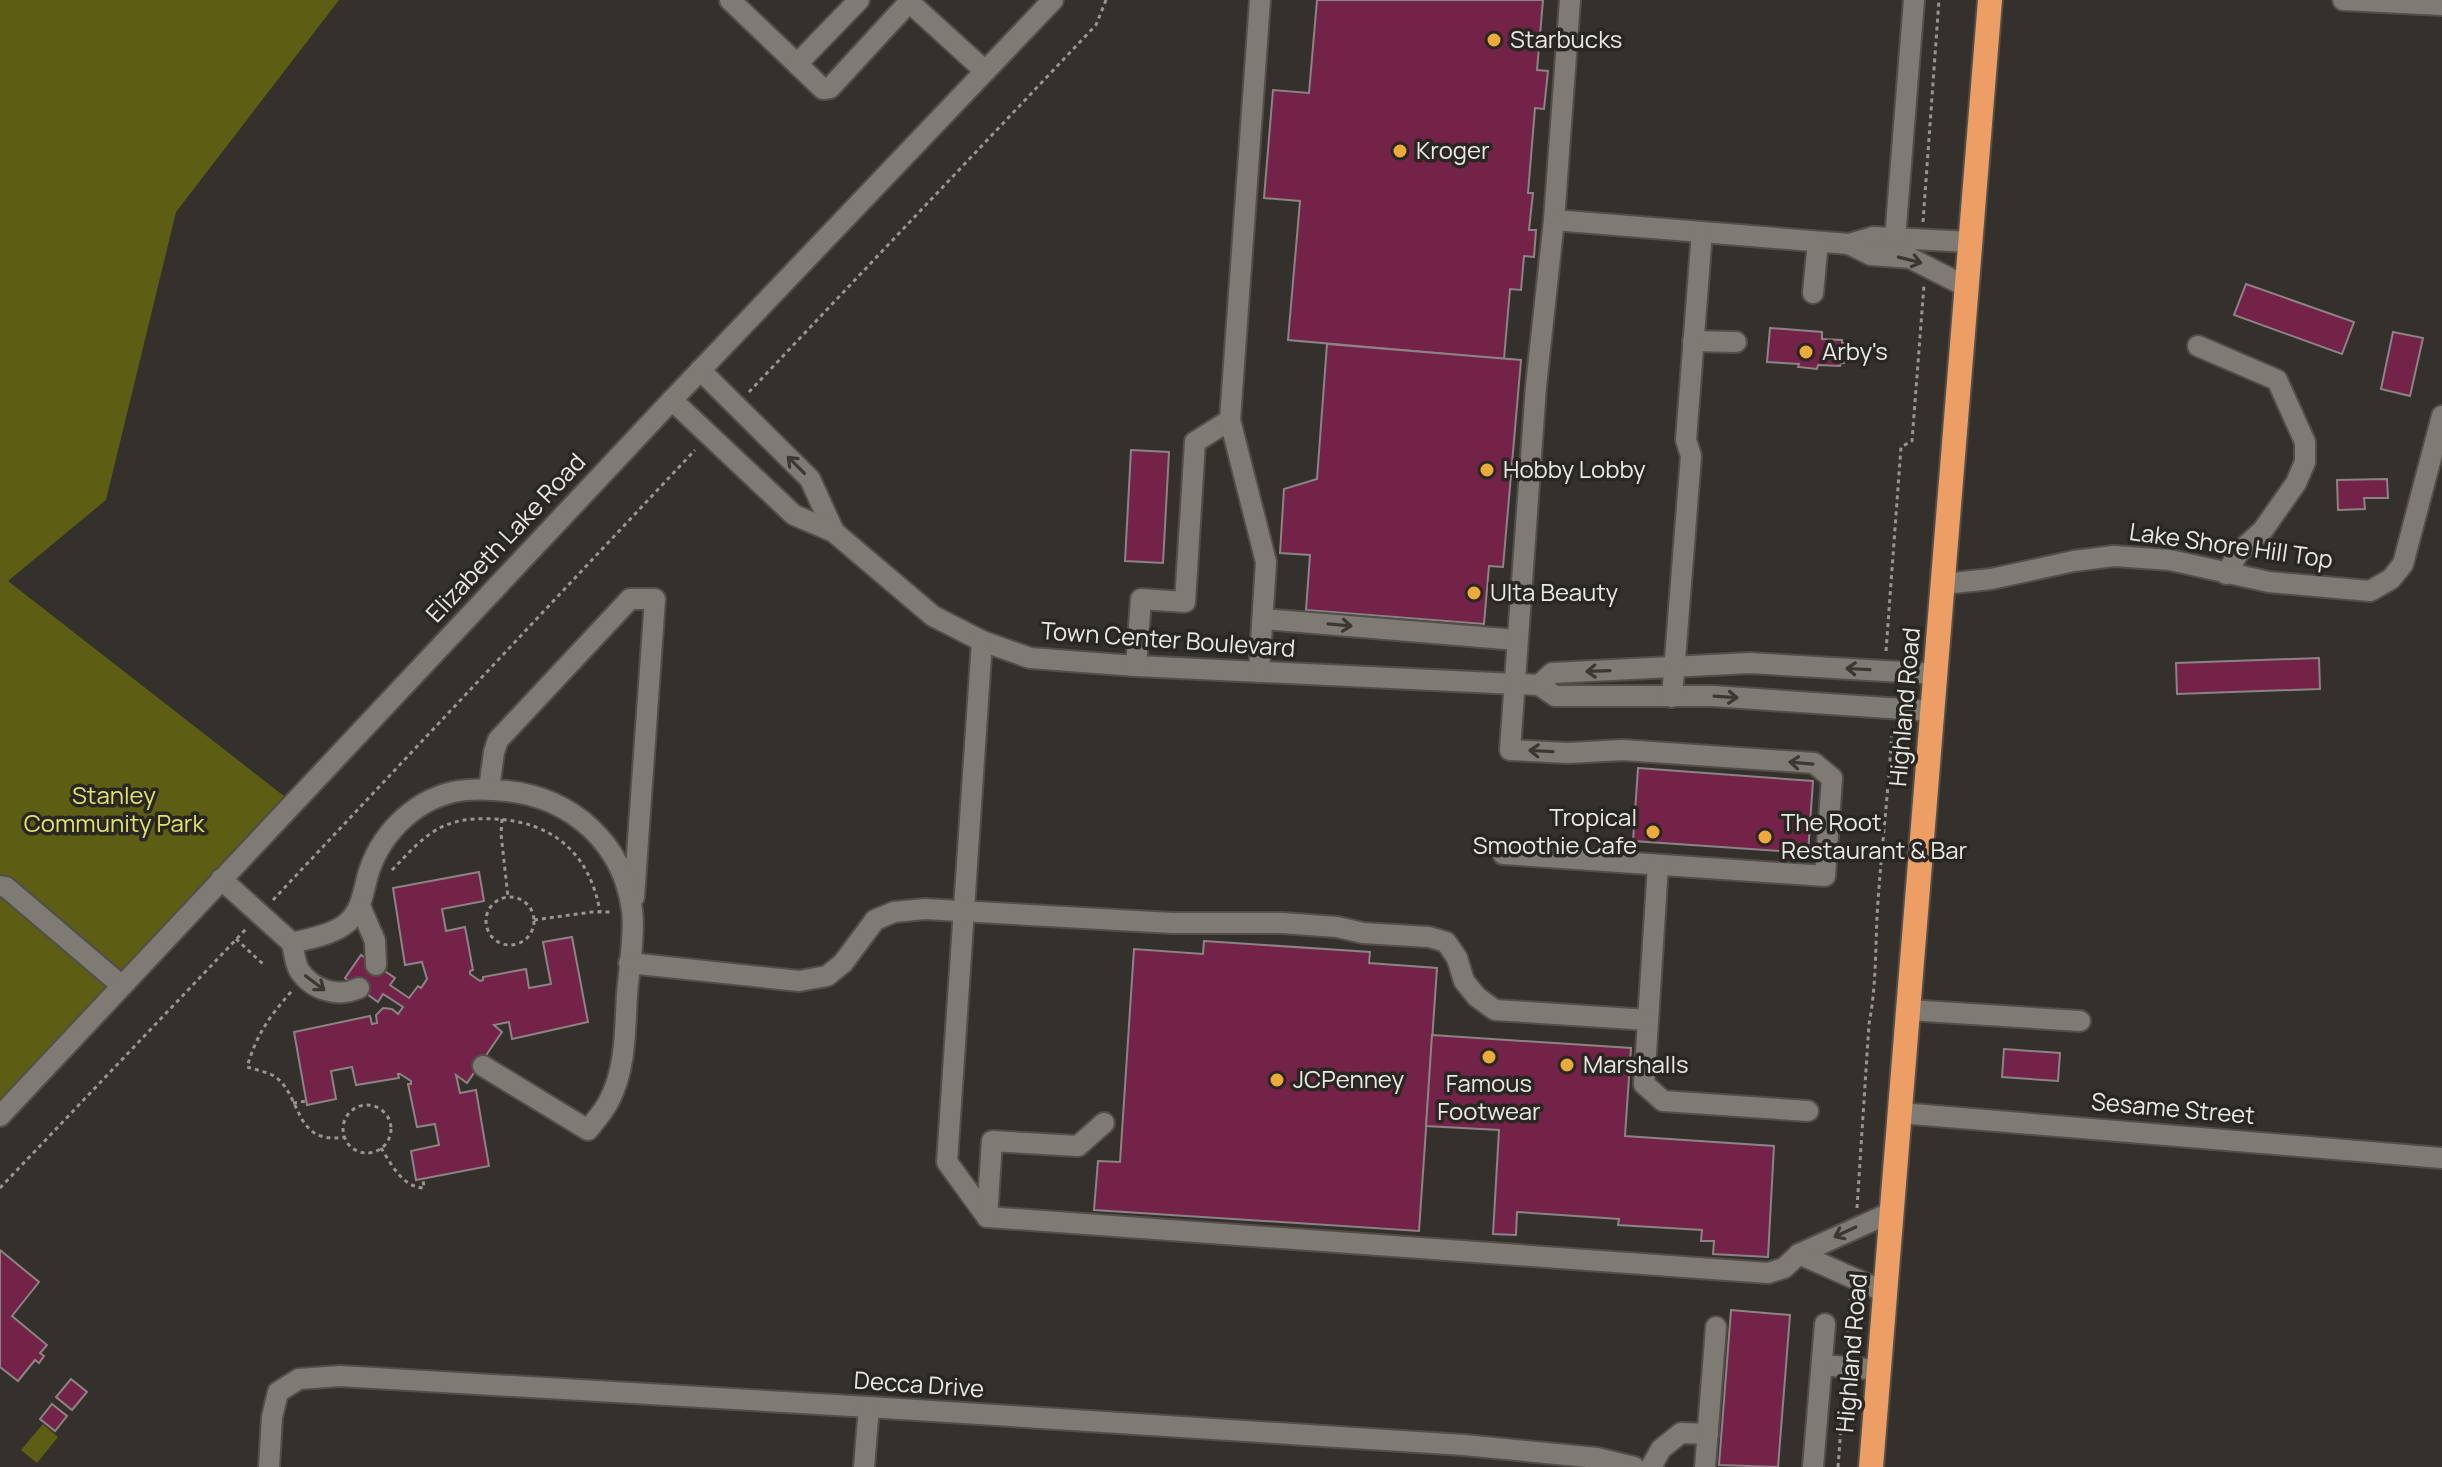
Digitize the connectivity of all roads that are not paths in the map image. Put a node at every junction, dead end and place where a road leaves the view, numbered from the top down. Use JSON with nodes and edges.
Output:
{"nodes":[{"id":1,"x":859,"y":0,"type":"edge"},
{"id":2,"x":1053,"y":0,"type":"edge"},
{"id":3,"x":1260,"y":0,"type":"edge"},
{"id":4,"x":1570,"y":0,"type":"edge"},
{"id":5,"x":1914,"y":0,"type":"edge"},
{"id":6,"x":1990,"y":0,"type":"edge"},
{"id":7,"x":2343,"y":0,"type":"edge"},
{"id":8,"x":909,"y":1,"type":"edge"},
{"id":9,"x":744,"y":5,"type":"edge"},
{"id":10,"x":2442,"y":5,"type":"edge"},
{"id":11,"x":797,"y":64,"type":"junction"},
{"id":12,"x":985,"y":71,"type":"junction"},
{"id":13,"x":1554,"y":220,"type":"junction"},
{"id":14,"x":1702,"y":232,"type":"junction"},
{"id":15,"x":1895,"y":239,"type":"junction"},
{"id":16,"x":1818,"y":242,"type":"junction"},
{"id":17,"x":1971,"y":242,"type":"junction"},
{"id":18,"x":1849,"y":244,"type":"junction"},
{"id":19,"x":1967,"y":287,"type":"junction"},
{"id":20,"x":1813,"y":293,"type":"dead end"},
{"id":21,"x":1693,"y":341,"type":"junction"},
{"id":22,"x":1736,"y":342,"type":"dead end"},
{"id":23,"x":2198,"y":346,"type":"dead end"},
{"id":24,"x":700,"y":370,"type":"junction"},
{"id":25,"x":672,"y":400,"type":"junction"},
{"id":26,"x":2442,"y":416,"type":"edge"},
{"id":27,"x":1230,"y":420,"type":"junction"},
{"id":28,"x":834,"y":532,"type":"junction"},
{"id":29,"x":2226,"y":574,"type":"junction"},
{"id":30,"x":1943,"y":584,"type":"junction"},
{"id":31,"x":1263,"y":619,"type":"junction"},
{"id":32,"x":1517,"y":640,"type":"junction"},
{"id":33,"x":982,"y":641,"type":"junction"},
{"id":34,"x":1136,"y":666,"type":"junction"},
{"id":35,"x":1675,"y":668,"type":"junction"},
{"id":36,"x":1259,"y":672,"type":"junction"},
{"id":37,"x":1936,"y":674,"type":"junction"},
{"id":38,"x":1513,"y":685,"type":"junction"},
{"id":39,"x":1539,"y":685,"type":"junction"},
{"id":40,"x":1672,"y":697,"type":"junction"},
{"id":41,"x":1932,"y":711,"type":"junction"},
{"id":42,"x":489,"y":789,"type":"junction"},
{"id":43,"x":1503,"y":854,"type":"dead end"},
{"id":44,"x":1658,"y":865,"type":"junction"},
{"id":45,"x":221,"y":879,"type":"junction"},
{"id":46,"x":0,"y":886,"type":"edge"},
{"id":47,"x":360,"y":906,"type":"junction"},
{"id":48,"x":964,"y":910,"type":"junction"},
{"id":49,"x":633,"y":913,"type":"junction"},
{"id":50,"x":292,"y":943,"type":"junction"},
{"id":51,"x":629,"y":963,"type":"junction"},
{"id":52,"x":376,"y":965,"type":"dead end"},
{"id":53,"x":121,"y":985,"type":"junction"},
{"id":54,"x":359,"y":988,"type":"dead end"},
{"id":55,"x":1908,"y":1010,"type":"junction"},
{"id":56,"x":1648,"y":1020,"type":"junction"},
{"id":57,"x":2080,"y":1021,"type":"dead end"},
{"id":58,"x":483,"y":1066,"type":"dead end"},
{"id":59,"x":1808,"y":1111,"type":"dead end"},
{"id":60,"x":1900,"y":1113,"type":"junction"},
{"id":61,"x":0,"y":1116,"type":"edge"},
{"id":62,"x":1104,"y":1123,"type":"dead end"},
{"id":63,"x":2442,"y":1158,"type":"edge"},
{"id":64,"x":1892,"y":1212,"type":"junction"},
{"id":65,"x":987,"y":1217,"type":"junction"},
{"id":66,"x":1799,"y":1254,"type":"junction"},
{"id":67,"x":1885,"y":1292,"type":"junction"},
{"id":68,"x":1825,"y":1324,"type":"dead end"},
{"id":69,"x":1716,"y":1327,"type":"dead end"},
{"id":70,"x":1822,"y":1365,"type":"junction"},
{"id":71,"x":1879,"y":1370,"type":"junction"},
{"id":72,"x":869,"y":1407,"type":"junction"},
{"id":73,"x":1708,"y":1434,"type":"junction"},
{"id":74,"x":269,"y":1467,"type":"edge"},
{"id":75,"x":864,"y":1467,"type":"edge"},
{"id":76,"x":1634,"y":1467,"type":"edge"},
{"id":77,"x":1651,"y":1467,"type":"edge"},
{"id":78,"x":1705,"y":1467,"type":"edge"},
{"id":79,"x":1813,"y":1467,"type":"edge"},
{"id":80,"x":1871,"y":1467,"type":"edge"}],
"edges":[{"from":1,"to":11,"type":"street"},
{"from":2,"to":12,"type":"street","name":"Elizabeth Lake Road"},
{"from":3,"to":27,"type":"street"},
{"from":4,"to":13,"type":"street"},
{"from":5,"to":15,"type":"street"},
{"from":6,"to":17,"type":"highway","name":"Highland Road"},
{"from":7,"to":10,"type":"street"},
{"from":8,"to":11,"type":"street"},
{"from":8,"to":12,"type":"street"},
{"from":9,"to":11,"type":"street"},
{"from":12,"to":24,"type":"street","name":"Elizabeth Lake Road"},
{"from":13,"to":14,"type":"street"},
{"from":13,"to":32,"type":"street"},
{"from":14,"to":16,"type":"street"},
{"from":14,"to":21,"type":"street"},
{"from":15,"to":17,"type":"street"},
{"from":15,"to":18,"type":"street"},
{"from":16,"to":18,"type":"street"},
{"from":16,"to":20,"type":"street"},
{"from":17,"to":19,"type":"highway","name":"Highland Road"},
{"from":18,"to":19,"type":"street","one_way":true},
{"from":19,"to":30,"type":"highway","name":"Highland Road"},
{"from":21,"to":22,"type":"street"},
{"from":21,"to":35,"type":"street"},
{"from":23,"to":29,"type":"street"},
{"from":24,"to":25,"type":"street","name":"Elizabeth Lake Road"},
{"from":28,"to":24,"type":"street","name":"Town Center Boulevard","one_way":true},
{"from":25,"to":28,"type":"street","name":"Town Center Boulevard"},
{"from":25,"to":45,"type":"street","name":"Elizabeth Lake Road"},
{"from":26,"to":29,"type":"street","name":"Lake Shore Hill Top"},
{"from":27,"to":31,"type":"street"},
{"from":27,"to":34,"type":"street"},
{"from":28,"to":33,"type":"street","name":"Town Center Boulevard"},
{"from":29,"to":30,"type":"street","name":"Lake Shore Hill Top"},
{"from":30,"to":37,"type":"highway","name":"Highland Road"},
{"from":31,"to":32,"type":"street","one_way":true},
{"from":31,"to":36,"type":"street"},
{"from":32,"to":38,"type":"street"},
{"from":33,"to":34,"type":"street","name":"Town Center Boulevard"},
{"from":33,"to":48,"type":"street"},
{"from":34,"to":36,"type":"street","name":"Town Center Boulevard"},
{"from":37,"to":35,"type":"street","name":"Town Center Boulevard","one_way":true},
{"from":35,"to":39,"type":"street","name":"Town Center Boulevard","one_way":true},
{"from":35,"to":40,"type":"street"},
{"from":36,"to":38,"type":"street","name":"Town Center Boulevard"},
{"from":37,"to":41,"type":"highway","name":"Highland Road"},
{"from":38,"to":39,"type":"street","name":"Town Center Boulevard"},
{"from":44,"to":38,"type":"street","one_way":true},
{"from":39,"to":40,"type":"street","name":"Town Center Boulevard"},
{"from":40,"to":41,"type":"street","name":"Town Center Boulevard","one_way":true},
{"from":41,"to":55,"type":"highway","name":"Highland Road"},
{"from":42,"to":47,"type":"street"},
{"from":42,"to":49,"type":"street"},
{"from":42,"to":49,"type":"street"},
{"from":43,"to":44,"type":"street"},
{"from":44,"to":56,"type":"street"},
{"from":45,"to":50,"type":"street"},
{"from":45,"to":53,"type":"street","name":"Elizabeth Lake Road"},
{"from":46,"to":53,"type":"street"},
{"from":47,"to":50,"type":"street"},
{"from":47,"to":52,"type":"street"},
{"from":48,"to":51,"type":"street"},
{"from":48,"to":56,"type":"street"},
{"from":48,"to":65,"type":"street"},
{"from":49,"to":51,"type":"street"},
{"from":50,"to":54,"type":"street","one_way":true},
{"from":51,"to":58,"type":"street"},
{"from":53,"to":61,"type":"street","name":"Elizabeth Lake Road"},
{"from":55,"to":57,"type":"street"},
{"from":55,"to":60,"type":"highway","name":"Highland Road"},
{"from":56,"to":59,"type":"street"},
{"from":60,"to":63,"type":"street","name":"Sesame Street"},
{"from":60,"to":64,"type":"highway","name":"Highland Road"},
{"from":62,"to":65,"type":"street"},
{"from":64,"to":66,"type":"street","one_way":true},
{"from":64,"to":67,"type":"highway","name":"Highland Road"},
{"from":65,"to":66,"type":"street"},
{"from":66,"to":67,"type":"street"},
{"from":67,"to":71,"type":"highway","name":"Highland Road"},
{"from":68,"to":70,"type":"street"},
{"from":69,"to":73,"type":"street"},
{"from":70,"to":71,"type":"street"},
{"from":70,"to":79,"type":"street"},
{"from":71,"to":80,"type":"highway","name":"Highland Road"},
{"from":72,"to":74,"type":"street","name":"Decca Drive"},
{"from":72,"to":75,"type":"street"},
{"from":72,"to":76,"type":"street","name":"Decca Drive"},
{"from":73,"to":77,"type":"street"},
{"from":73,"to":78,"type":"street"}]}
